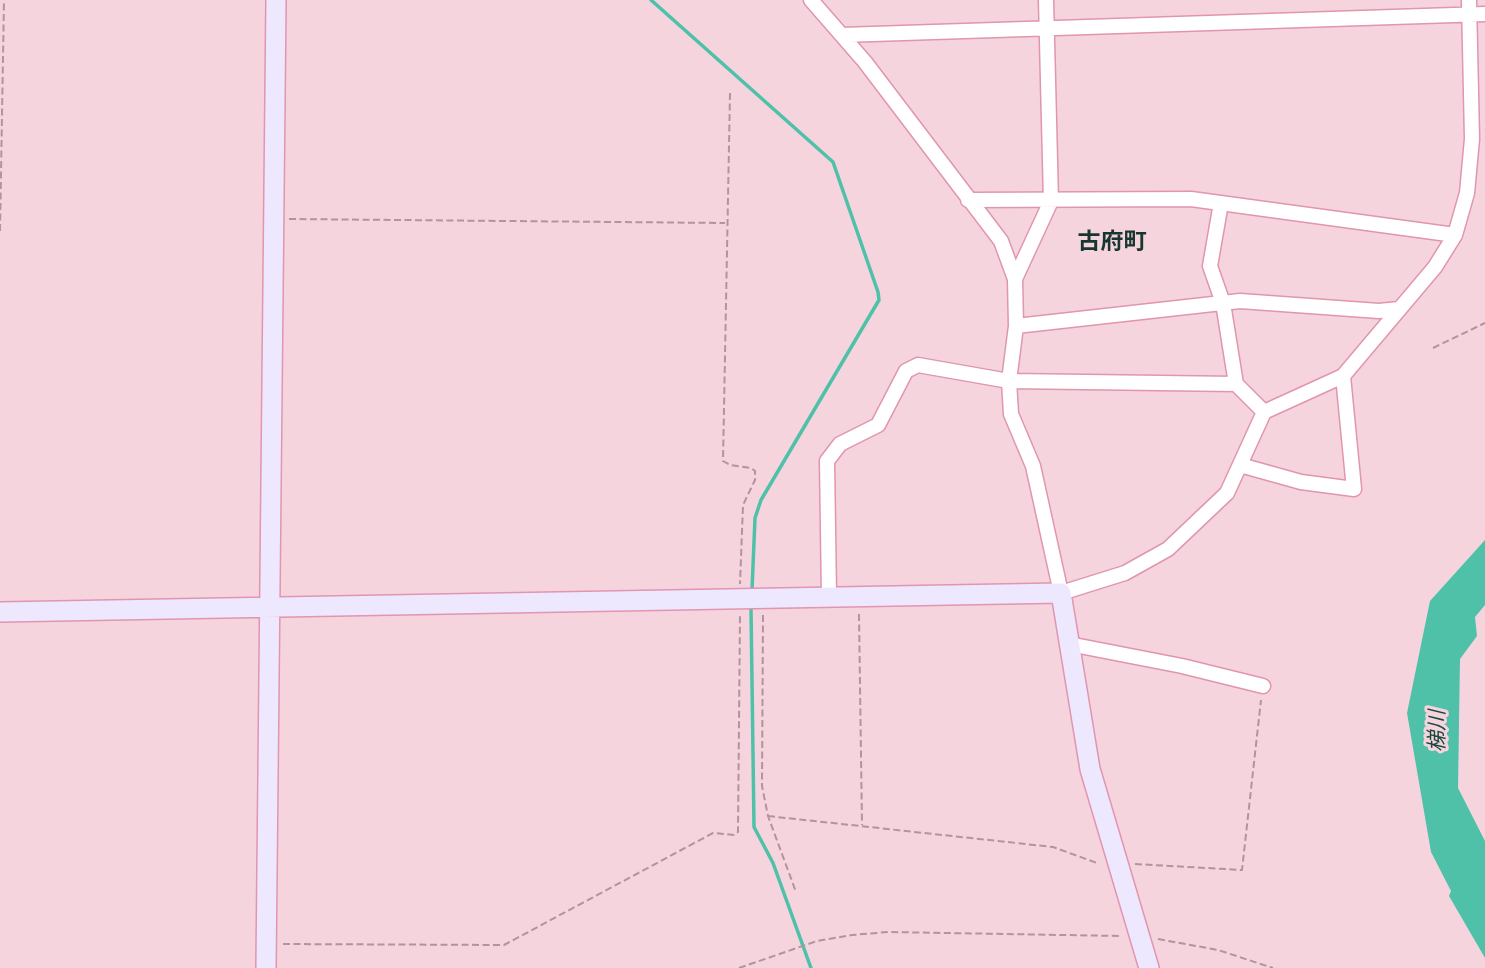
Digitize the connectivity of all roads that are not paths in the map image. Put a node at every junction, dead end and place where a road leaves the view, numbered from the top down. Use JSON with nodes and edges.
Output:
{"nodes":[{"id":1,"x":276,"y":0,"type":"edge"},
{"id":2,"x":811,"y":0,"type":"edge"},
{"id":3,"x":1046,"y":0,"type":"edge"},
{"id":4,"x":1469,"y":7,"type":"edge"},
{"id":5,"x":1485,"y":15,"type":"edge"},
{"id":6,"x":1047,"y":28,"type":"junction"},
{"id":7,"x":842,"y":35,"type":"junction"},
{"id":8,"x":968,"y":200,"type":"junction"},
{"id":9,"x":1051,"y":201,"type":"junction"},
{"id":10,"x":1221,"y":203,"type":"junction"},
{"id":11,"x":1455,"y":235,"type":"junction"},
{"id":12,"x":1015,"y":279,"type":"junction"},
{"id":13,"x":1223,"y":303,"type":"junction"},
{"id":14,"x":1399,"y":309,"type":"junction"},
{"id":15,"x":1016,"y":326,"type":"junction"},
{"id":16,"x":1343,"y":376,"type":"junction"},
{"id":17,"x":1009,"y":381,"type":"junction"},
{"id":18,"x":1236,"y":384,"type":"junction"},
{"id":19,"x":1264,"y":412,"type":"junction"},
{"id":20,"x":1240,"y":465,"type":"junction"},
{"id":21,"x":1061,"y":593,"type":"junction"},
{"id":22,"x":829,"y":596,"type":"junction"},
{"id":23,"x":271,"y":607,"type":"junction"},
{"id":24,"x":0,"y":612,"type":"edge"},
{"id":25,"x":1069,"y":645,"type":"junction"},
{"id":26,"x":1263,"y":686,"type":"road end"},
{"id":27,"x":266,"y":968,"type":"edge"},
{"id":28,"x":1149,"y":968,"type":"edge"}],
"edges":[{"from":1,"to":23,"type":"street"},
{"from":2,"to":7,"type":"street"},
{"from":3,"to":6,"type":"street"},
{"from":4,"to":5,"type":"street"},
{"from":4,"to":6,"type":"street"},
{"from":4,"to":11,"type":"street"},
{"from":6,"to":7,"type":"street"},
{"from":6,"to":9,"type":"street"},
{"from":7,"to":8,"type":"street"},
{"from":8,"to":9,"type":"street"},
{"from":8,"to":12,"type":"street"},
{"from":9,"to":10,"type":"street"},
{"from":9,"to":12,"type":"street"},
{"from":10,"to":11,"type":"street"},
{"from":10,"to":13,"type":"street"},
{"from":11,"to":14,"type":"street"},
{"from":12,"to":15,"type":"street"},
{"from":13,"to":14,"type":"street"},
{"from":13,"to":15,"type":"street"},
{"from":13,"to":18,"type":"street"},
{"from":14,"to":16,"type":"street"},
{"from":15,"to":17,"type":"street"},
{"from":16,"to":19,"type":"street"},
{"from":16,"to":20,"type":"street"},
{"from":17,"to":18,"type":"street"},
{"from":17,"to":21,"type":"street"},
{"from":17,"to":22,"type":"street"},
{"from":18,"to":19,"type":"street"},
{"from":19,"to":20,"type":"street"},
{"from":20,"to":21,"type":"street"},
{"from":21,"to":22,"type":"street"},
{"from":21,"to":25,"type":"street"},
{"from":22,"to":23,"type":"street"},
{"from":23,"to":24,"type":"street"},
{"from":23,"to":27,"type":"street"},
{"from":25,"to":26,"type":"street"},
{"from":25,"to":28,"type":"street"}]}
